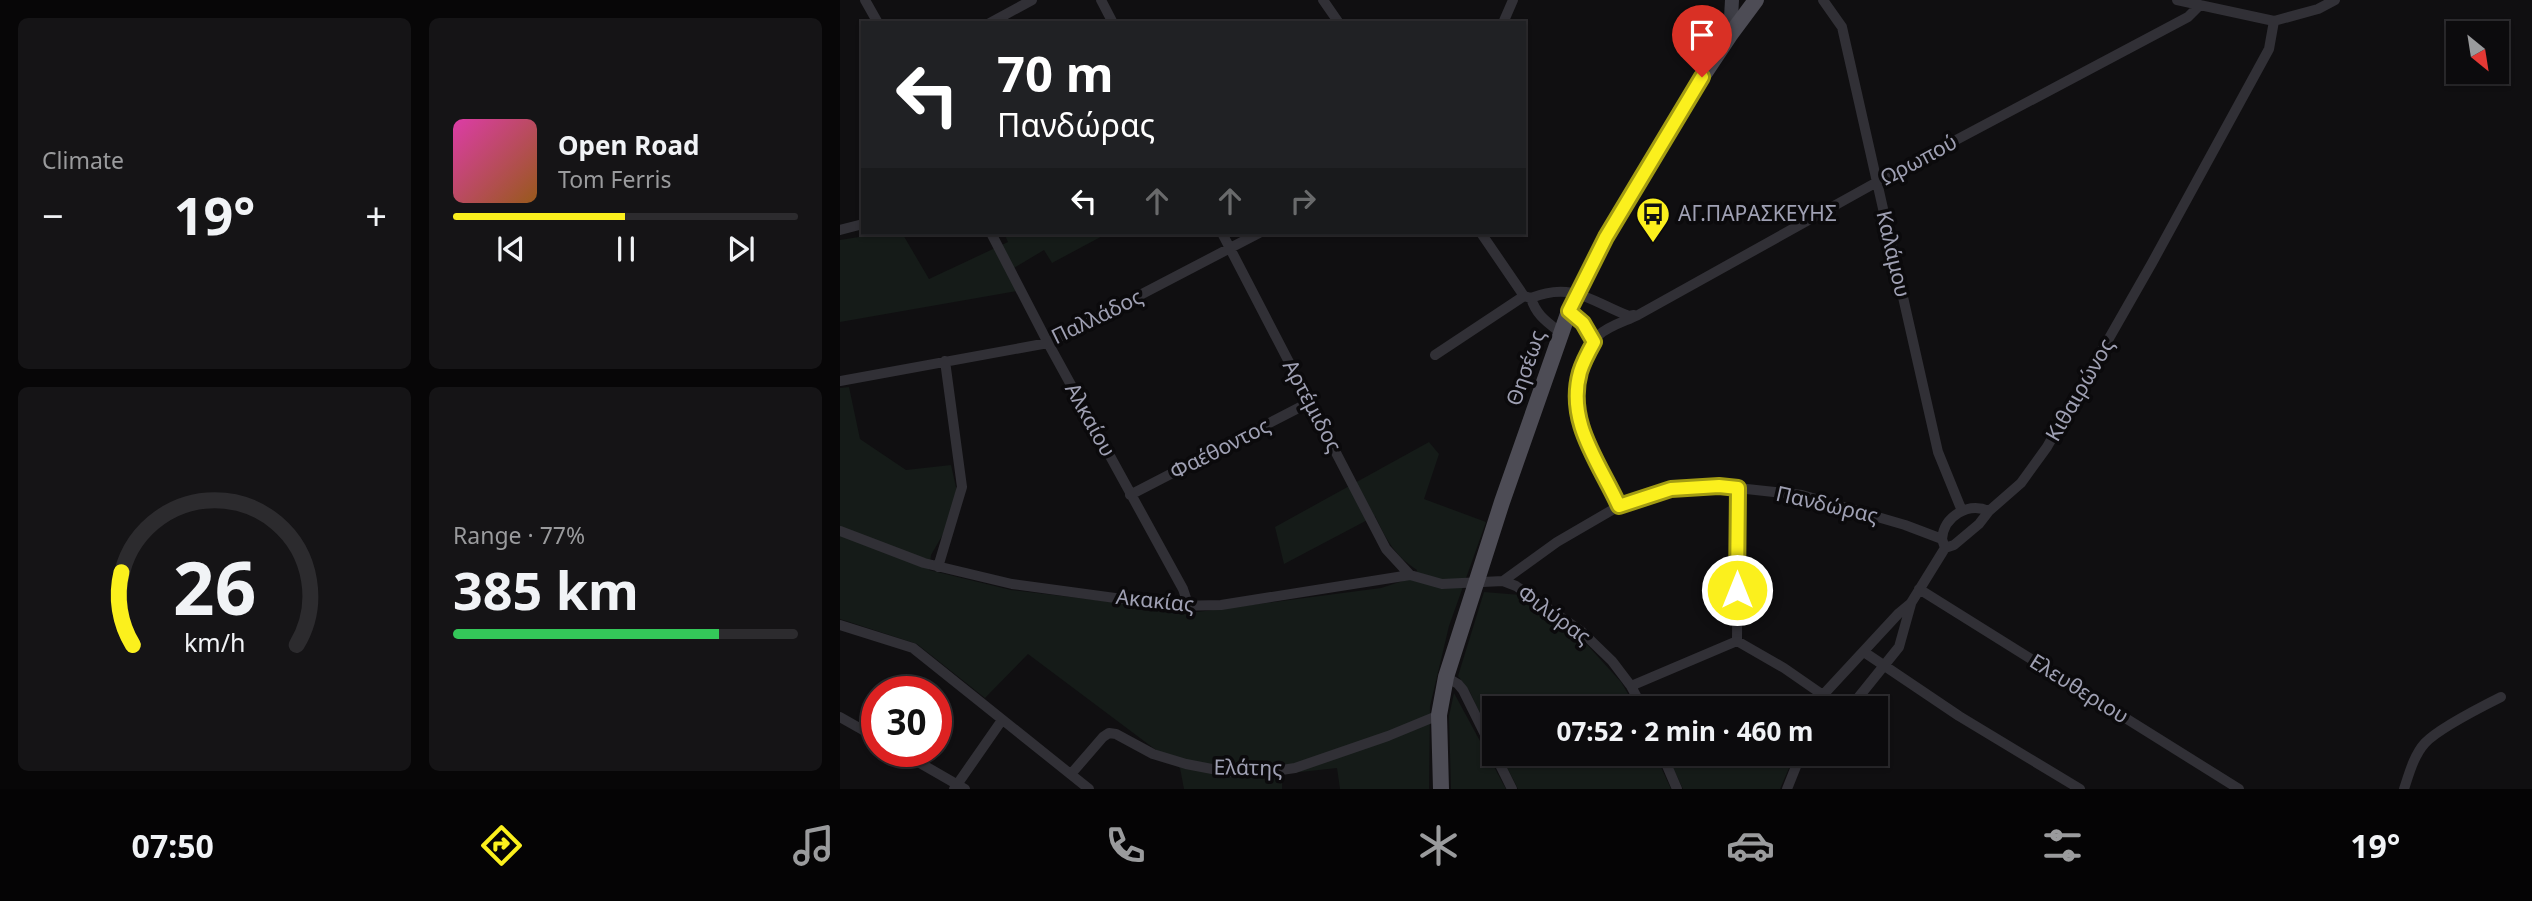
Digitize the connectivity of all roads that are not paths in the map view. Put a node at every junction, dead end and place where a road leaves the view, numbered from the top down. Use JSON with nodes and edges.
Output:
{"nodes":[{"id":1,"x":865,"y":0,"type":"edge"},
{"id":2,"x":1032,"y":0,"type":"edge"},
{"id":3,"x":1101,"y":0,"type":"edge"},
{"id":4,"x":1324,"y":0,"type":"edge"},
{"id":5,"x":1513,"y":0,"type":"edge"},
{"id":6,"x":1732,"y":0,"type":"edge"},
{"id":7,"x":1756,"y":0,"type":"edge"},
{"id":8,"x":1823,"y":0,"type":"edge"},
{"id":9,"x":2177,"y":0,"type":"edge"},
{"id":10,"x":2335,"y":0,"type":"edge"},
{"id":11,"x":2200,"y":5,"type":"junction"},
{"id":12,"x":877,"y":21,"type":"edge"},
{"id":13,"x":994,"y":21,"type":"edge"},
{"id":14,"x":1112,"y":21,"type":"edge"},
{"id":15,"x":1338,"y":21,"type":"edge"},
{"id":16,"x":1504,"y":21,"type":"edge"},
{"id":17,"x":2274,"y":21,"type":"junction"},
{"id":18,"x":1730,"y":35,"type":"junction"},
{"id":19,"x":1877,"y":182,"type":"junction"},
{"id":20,"x":861,"y":225,"type":"edge"},
{"id":21,"x":840,"y":230,"type":"edge"},
{"id":22,"x":991,"y":235,"type":"edge"},
{"id":23,"x":1223,"y":235,"type":"edge"},
{"id":24,"x":1255,"y":235,"type":"edge"},
{"id":25,"x":1482,"y":235,"type":"edge"},
{"id":26,"x":1230,"y":249,"type":"junction"},
{"id":27,"x":1577,"y":293,"type":"junction"},
{"id":28,"x":1527,"y":297,"type":"junction"},
{"id":29,"x":1569,"y":311,"type":"junction"},
{"id":30,"x":1638,"y":315,"type":"junction"},
{"id":31,"x":1561,"y":332,"type":"junction"},
{"id":32,"x":1594,"y":342,"type":"junction"},
{"id":33,"x":1048,"y":343,"type":"junction"},
{"id":34,"x":1435,"y":355,"type":"dead end"},
{"id":35,"x":945,"y":360,"type":"junction"},
{"id":36,"x":840,"y":381,"type":"edge"},
{"id":37,"x":1310,"y":402,"type":"junction"},
{"id":38,"x":1738,"y":488,"type":"junction"},
{"id":39,"x":1130,"y":495,"type":"junction"},
{"id":40,"x":1619,"y":506,"type":"junction"},
{"id":41,"x":1962,"y":510,"type":"junction"},
{"id":42,"x":1989,"y":511,"type":"junction"},
{"id":43,"x":840,"y":531,"type":"edge"},
{"id":44,"x":1944,"y":543,"type":"junction"},
{"id":45,"x":938,"y":567,"type":"junction"},
{"id":46,"x":1410,"y":575,"type":"junction"},
{"id":47,"x":1503,"y":581,"type":"junction"},
{"id":48,"x":1475,"y":583,"type":"junction"},
{"id":49,"x":1919,"y":589,"type":"junction"},
{"id":50,"x":1911,"y":603,"type":"junction"},
{"id":51,"x":1189,"y":607,"type":"junction"},
{"id":52,"x":840,"y":625,"type":"edge"},
{"id":53,"x":1737,"y":641,"type":"junction"},
{"id":54,"x":1864,"y":652,"type":"junction"},
{"id":55,"x":1885,"y":666,"type":"junction"},
{"id":56,"x":1446,"y":677,"type":"junction"},
{"id":57,"x":1631,"y":686,"type":"junction"},
{"id":58,"x":1823,"y":695,"type":"joint"},
{"id":59,"x":1636,"y":696,"type":"edge"},
{"id":60,"x":1860,"y":696,"type":"edge"},
{"id":61,"x":2501,"y":697,"type":"dead end"},
{"id":62,"x":1439,"y":715,"type":"junction"},
{"id":63,"x":840,"y":717,"type":"edge"},
{"id":64,"x":1002,"y":720,"type":"junction"},
{"id":65,"x":861,"y":729,"type":"edge"},
{"id":66,"x":1667,"y":766,"type":"edge"},
{"id":67,"x":1796,"y":766,"type":"edge"},
{"id":68,"x":925,"y":767,"type":"edge"},
{"id":69,"x":1071,"y":774,"type":"junction"},
{"id":70,"x":958,"y":787,"type":"edge"},
{"id":71,"x":1088,"y":789,"type":"edge"},
{"id":72,"x":1441,"y":789,"type":"edge"},
{"id":73,"x":1512,"y":789,"type":"edge"},
{"id":74,"x":1677,"y":789,"type":"edge"},
{"id":75,"x":1787,"y":789,"type":"edge"},
{"id":76,"x":2080,"y":789,"type":"edge"},
{"id":77,"x":2239,"y":789,"type":"edge"},
{"id":78,"x":2404,"y":789,"type":"edge"}],
"edges":[{"from":1,"to":12,"type":"street"},
{"from":2,"to":13,"type":"street"},
{"from":3,"to":14,"type":"street"},
{"from":4,"to":15,"type":"street"},
{"from":5,"to":16,"type":"street"},
{"from":6,"to":18,"type":"main road"},
{"from":7,"to":18,"type":"main road","name":"Θησέως"},
{"from":8,"to":19,"type":"street","name":"Καλάμου"},
{"from":9,"to":11,"type":"street"},
{"from":10,"to":17,"type":"street"},
{"from":11,"to":17,"type":"street"},
{"from":11,"to":19,"type":"street","name":"Ωρωπού"},
{"from":17,"to":42,"type":"street","name":"Κιθαιρώνος"},
{"from":18,"to":27,"type":"main road","name":"Θησέως"},
{"from":19,"to":30,"type":"street","name":"Ωρωπού"},
{"from":19,"to":41,"type":"street","name":"Καλάμου"},
{"from":20,"to":21,"type":"street"},
{"from":22,"to":33,"type":"street","name":"Αλκαίου"},
{"from":23,"to":26,"type":"street","name":"Αρτέμιδος"},
{"from":24,"to":26,"type":"street","name":"Παλλάδος"},
{"from":25,"to":28,"type":"street"},
{"from":26,"to":33,"type":"street","name":"Παλλάδος"},
{"from":26,"to":37,"type":"street","name":"Αρτέμιδος"},
{"from":27,"to":28,"type":"street"},
{"from":27,"to":29,"type":"main road","name":"Θησέως"},
{"from":27,"to":30,"type":"street"},
{"from":28,"to":31,"type":"street"},
{"from":28,"to":34,"type":"street"},
{"from":29,"to":31,"type":"main road","name":"Θησέως"},
{"from":29,"to":32,"type":"street"},
{"from":30,"to":32,"type":"street","name":"Ωρωπού"},
{"from":31,"to":48,"type":"main road","name":"Θησέως"},
{"from":32,"to":40,"type":"street"},
{"from":33,"to":35,"type":"street","name":"Παλλάδος"},
{"from":33,"to":39,"type":"street","name":"Αλκαίου"},
{"from":35,"to":36,"type":"street","name":"Παλλάδος"},
{"from":35,"to":45,"type":"street"},
{"from":37,"to":39,"type":"street","name":"Φαέθοντος"},
{"from":37,"to":46,"type":"street","name":"Αρτέμιδος"},
{"from":38,"to":40,"type":"street","name":"Πανδώρας"},
{"from":38,"to":44,"type":"street","name":"Πανδώρας"},
{"from":38,"to":53,"type":"street"},
{"from":39,"to":51,"type":"street","name":"Αλκαίου"},
{"from":40,"to":47,"type":"street","name":"Πανδώρας"},
{"from":41,"to":42,"type":"street"},
{"from":41,"to":44,"type":"street"},
{"from":42,"to":44,"type":"street","name":"Κιθαιρώνος"},
{"from":43,"to":45,"type":"street","name":"Ακακίας"},
{"from":44,"to":49,"type":"street","name":"Κιθαιρώνος"},
{"from":45,"to":51,"type":"street","name":"Ακακίας"},
{"from":46,"to":48,"type":"street","name":"Ακακίας"},
{"from":46,"to":51,"type":"street","name":"Ακακίας"},
{"from":47,"to":48,"type":"street","name":"Φιλύρας"},
{"from":47,"to":57,"type":"street","name":"Φιλύρας"},
{"from":48,"to":56,"type":"main road","name":"Θησέως"},
{"from":49,"to":50,"type":"street","name":"Κιθαιρώνος"},
{"from":49,"to":77,"type":"street","name":"Ελευθεριου"},
{"from":50,"to":54,"type":"street","name":"Κιθαιρώνος"},
{"from":50,"to":55,"type":"street"},
{"from":52,"to":64,"type":"street"},
{"from":53,"to":57,"type":"street"},
{"from":53,"to":58,"type":"street"},
{"from":54,"to":55,"type":"street"},
{"from":54,"to":58,"type":"street","name":"Κιθαιρώνος"},
{"from":55,"to":60,"type":"street"},
{"from":55,"to":76,"type":"street"},
{"from":56,"to":62,"type":"main road","name":"Θησέως"},
{"from":56,"to":73,"type":"street"},
{"from":57,"to":59,"type":"street","name":"Φιλύρας"},
{"from":61,"to":78,"type":"street"},
{"from":62,"to":69,"type":"street","name":"Ελάτης"},
{"from":62,"to":72,"type":"main road","name":"Θησέως"},
{"from":63,"to":65,"type":"street"},
{"from":64,"to":69,"type":"street"},
{"from":64,"to":70,"type":"street"},
{"from":66,"to":74,"type":"street"},
{"from":67,"to":75,"type":"street"},
{"from":68,"to":70,"type":"street"},
{"from":69,"to":71,"type":"street"}]}
